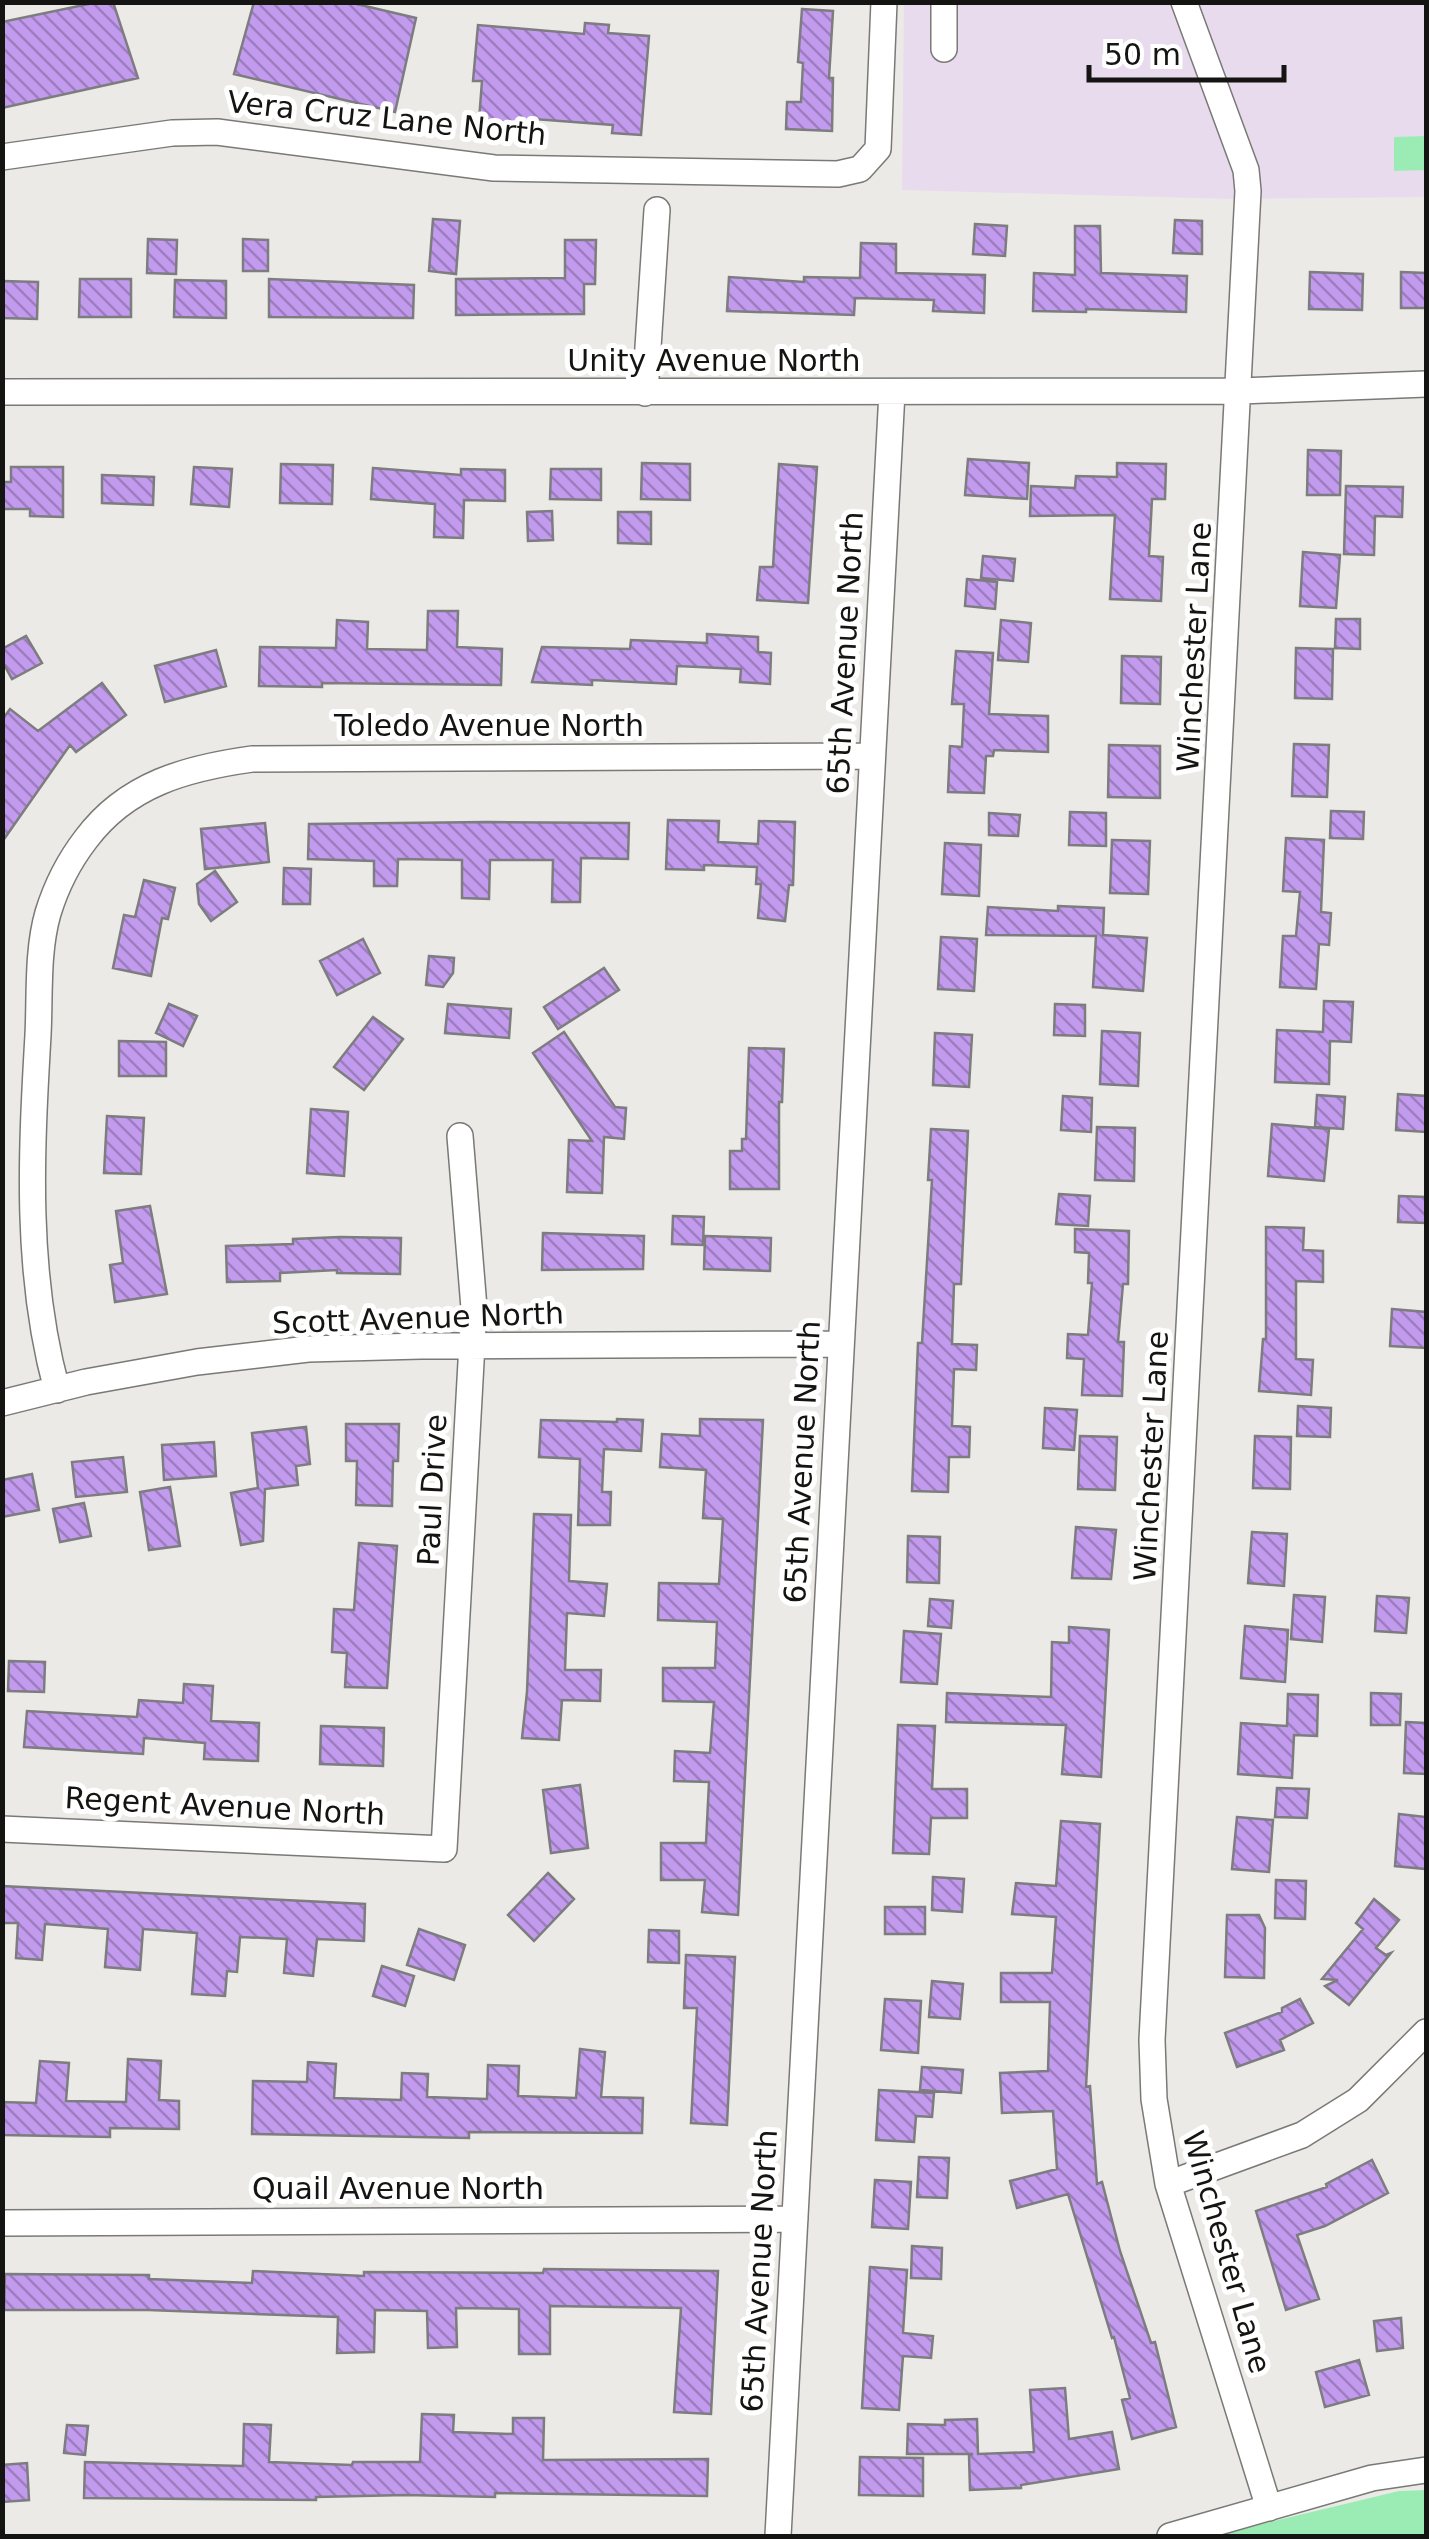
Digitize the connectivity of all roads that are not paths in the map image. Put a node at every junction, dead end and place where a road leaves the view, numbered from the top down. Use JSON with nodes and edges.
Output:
{"nodes":[{"id":1,"x":884,"y":2,"type":"edge"},
{"id":2,"x":944,"y":2,"type":"edge"},
{"id":3,"x":1184,"y":2,"type":"edge"},
{"id":4,"x":944,"y":49,"type":"dead end"},
{"id":5,"x":2,"y":157,"type":"edge"},
{"id":6,"x":657,"y":210,"type":"dead end"},
{"id":7,"x":1426,"y":384,"type":"edge"},
{"id":8,"x":1240,"y":391,"type":"junction"},
{"id":9,"x":2,"y":392,"type":"edge"},
{"id":10,"x":892,"y":392,"type":"junction"},
{"id":11,"x":646,"y":393,"type":"junction"},
{"id":12,"x":872,"y":756,"type":"junction"},
{"id":13,"x":460,"y":1136,"type":"dead end"},
{"id":14,"x":840,"y":1344,"type":"junction"},
{"id":15,"x":472,"y":1346,"type":"junction"},
{"id":16,"x":58,"y":1390,"type":"junction"},
{"id":17,"x":2,"y":1402,"type":"edge"},
{"id":18,"x":2,"y":1828,"type":"edge"},
{"id":19,"x":444,"y":1849,"type":"joint"},
{"id":20,"x":1426,"y":2032,"type":"edge"},
{"id":21,"x":1168,"y":2184,"type":"junction"},
{"id":22,"x":794,"y":2219,"type":"junction"},
{"id":23,"x":2,"y":2223,"type":"edge"},
{"id":24,"x":1426,"y":2470,"type":"edge"},
{"id":25,"x":1269,"y":2508,"type":"junction"},
{"id":26,"x":778,"y":2536,"type":"edge"},
{"id":27,"x":1170,"y":2536,"type":"edge"}],
"edges":[{"from":1,"to":5,"type":"street","name":"Vera Cruz Lane North"},
{"from":2,"to":4,"type":"street"},
{"from":3,"to":8,"type":"street","name":"Winchester Lane"},
{"from":6,"to":11,"type":"street"},
{"from":7,"to":8,"type":"street","name":"Unity Avenue North"},
{"from":8,"to":10,"type":"street","name":"Unity Avenue North"},
{"from":8,"to":21,"type":"street","name":"Winchester Lane"},
{"from":9,"to":11,"type":"street","name":"Unity Avenue North"},
{"from":10,"to":11,"type":"street","name":"Unity Avenue North"},
{"from":10,"to":12,"type":"street","name":"65th Avenue North"},
{"from":12,"to":14,"type":"street","name":"65th Avenue North"},
{"from":12,"to":16,"type":"street","name":"Toledo Avenue North"},
{"from":13,"to":15,"type":"street","name":"Paul Drive"},
{"from":14,"to":15,"type":"street","name":"Scott Avenue North"},
{"from":14,"to":22,"type":"street","name":"65th Avenue North"},
{"from":15,"to":16,"type":"street","name":"Scott Avenue North"},
{"from":15,"to":19,"type":"street","name":"Paul Drive"},
{"from":16,"to":17,"type":"street","name":"Scott Avenue North"},
{"from":18,"to":19,"type":"street","name":"Regent Avenue North"},
{"from":20,"to":21,"type":"street"},
{"from":21,"to":25,"type":"street","name":"Winchester Lane"},
{"from":22,"to":23,"type":"street","name":"Quail Avenue North"},
{"from":22,"to":26,"type":"street","name":"65th Avenue North"},
{"from":24,"to":25,"type":"street"},
{"from":25,"to":27,"type":"street"}]}
